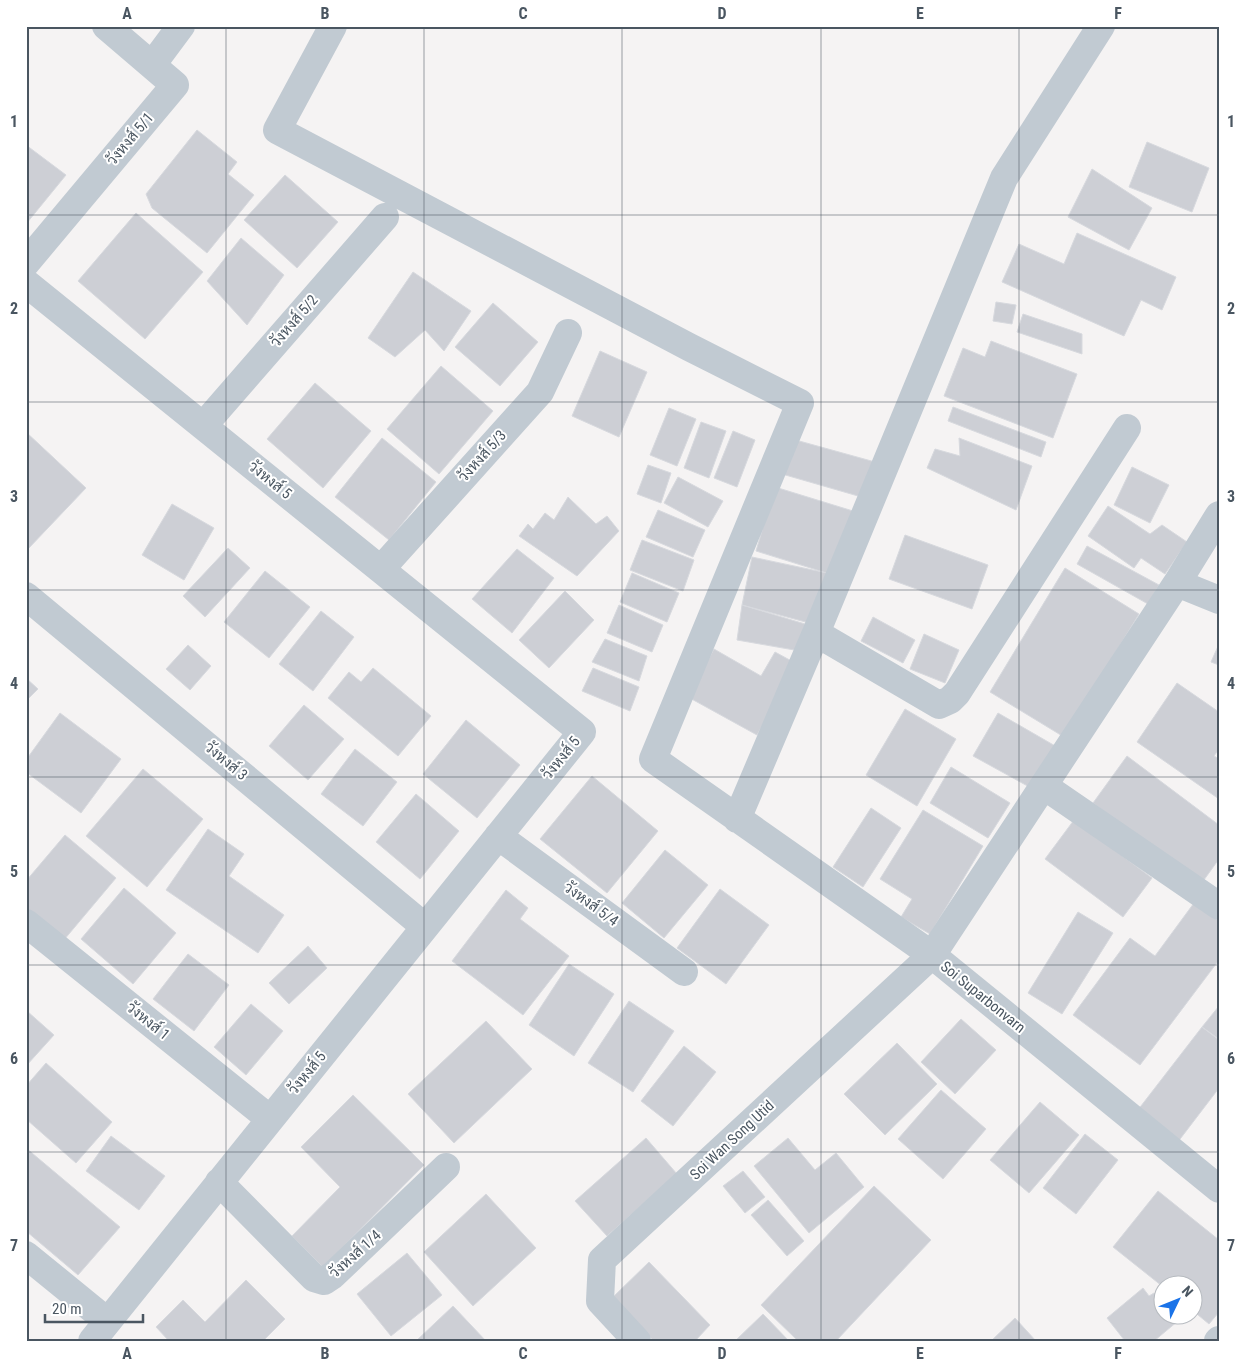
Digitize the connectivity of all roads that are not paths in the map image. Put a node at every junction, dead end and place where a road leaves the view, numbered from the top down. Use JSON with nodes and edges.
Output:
{"nodes":[{"id":1,"x":106,"y":26,"type":"edge"},
{"id":2,"x":181,"y":26,"type":"edge"},
{"id":3,"x":333,"y":26,"type":"edge"},
{"id":4,"x":1101,"y":26,"type":"edge"},
{"id":5,"x":152,"y":65,"type":"junction"},
{"id":6,"x":385,"y":217,"type":"dead end"},
{"id":7,"x":26,"y":263,"type":"edge"},
{"id":8,"x":26,"y":283,"type":"edge"},
{"id":9,"x":568,"y":333,"type":"dead end"},
{"id":10,"x":203,"y":426,"type":"junction"},
{"id":11,"x":1127,"y":428,"type":"dead end"},
{"id":12,"x":1219,"y":515,"type":"edge"},
{"id":13,"x":381,"y":569,"type":"junction"},
{"id":14,"x":1177,"y":583,"type":"junction"},
{"id":15,"x":26,"y":596,"type":"edge"},
{"id":16,"x":1219,"y":600,"type":"edge"},
{"id":17,"x":816,"y":633,"type":"junction"},
{"id":18,"x":1044,"y":786,"type":"junction"},
{"id":19,"x":737,"y":819,"type":"junction"},
{"id":20,"x":498,"y":836,"type":"junction"},
{"id":21,"x":1219,"y":906,"type":"edge"},
{"id":22,"x":26,"y":923,"type":"edge"},
{"id":23,"x":426,"y":927,"type":"junction"},
{"id":24,"x":932,"y":955,"type":"junction"},
{"id":25,"x":684,"y":972,"type":"dead end"},
{"id":26,"x":270,"y":1119,"type":"junction"},
{"id":27,"x":446,"y":1167,"type":"dead end"},
{"id":28,"x":219,"y":1182,"type":"junction"},
{"id":29,"x":1219,"y":1189,"type":"edge"},
{"id":30,"x":26,"y":1255,"type":"edge"},
{"id":31,"x":99,"y":1331,"type":"edge"},
{"id":32,"x":637,"y":1341,"type":"edge"}],
"edges":[{"from":1,"to":5,"type":"street","name":"วังหงส์ 5/1"},
{"from":2,"to":5,"type":"street"},
{"from":3,"to":19,"type":"street","name":"Soi Suparbonvarn"},
{"from":4,"to":17,"type":"street"},
{"from":5,"to":7,"type":"street","name":"วังหงส์ 5/1"},
{"from":6,"to":10,"type":"street","name":"วังหงส์ 5/2"},
{"from":8,"to":10,"type":"street","name":"วังหงส์ 5"},
{"from":9,"to":13,"type":"street","name":"วังหงส์ 5/3"},
{"from":10,"to":13,"type":"street","name":"วังหงส์ 5"},
{"from":11,"to":17,"type":"street"},
{"from":12,"to":14,"type":"street","name":"Soi Wan Song Utid"},
{"from":13,"to":20,"type":"street","name":"วังหงส์ 5"},
{"from":14,"to":16,"type":"street"},
{"from":14,"to":18,"type":"street","name":"Soi Wan Song Utid"},
{"from":15,"to":23,"type":"street","name":"วังหงส์ 3"},
{"from":17,"to":19,"type":"street"},
{"from":18,"to":21,"type":"street"},
{"from":18,"to":24,"type":"street","name":"Soi Wan Song Utid"},
{"from":19,"to":24,"type":"street","name":"Soi Suparbonvarn"},
{"from":20,"to":23,"type":"street","name":"วังหงส์ 5"},
{"from":20,"to":25,"type":"street","name":"วังหงส์ 5/4"},
{"from":22,"to":26,"type":"street","name":"วังหงส์ 1"},
{"from":23,"to":26,"type":"street","name":"วังหงส์ 5"},
{"from":24,"to":29,"type":"street","name":"Soi Suparbonvarn"},
{"from":24,"to":32,"type":"street","name":"Soi Wan Song Utid"},
{"from":26,"to":28,"type":"street","name":"วังหงส์ 5"},
{"from":27,"to":28,"type":"street","name":"วังหงส์ 1/4"},
{"from":28,"to":31,"type":"street","name":"วังหงส์ 5"},
{"from":30,"to":31,"type":"street"}]}
